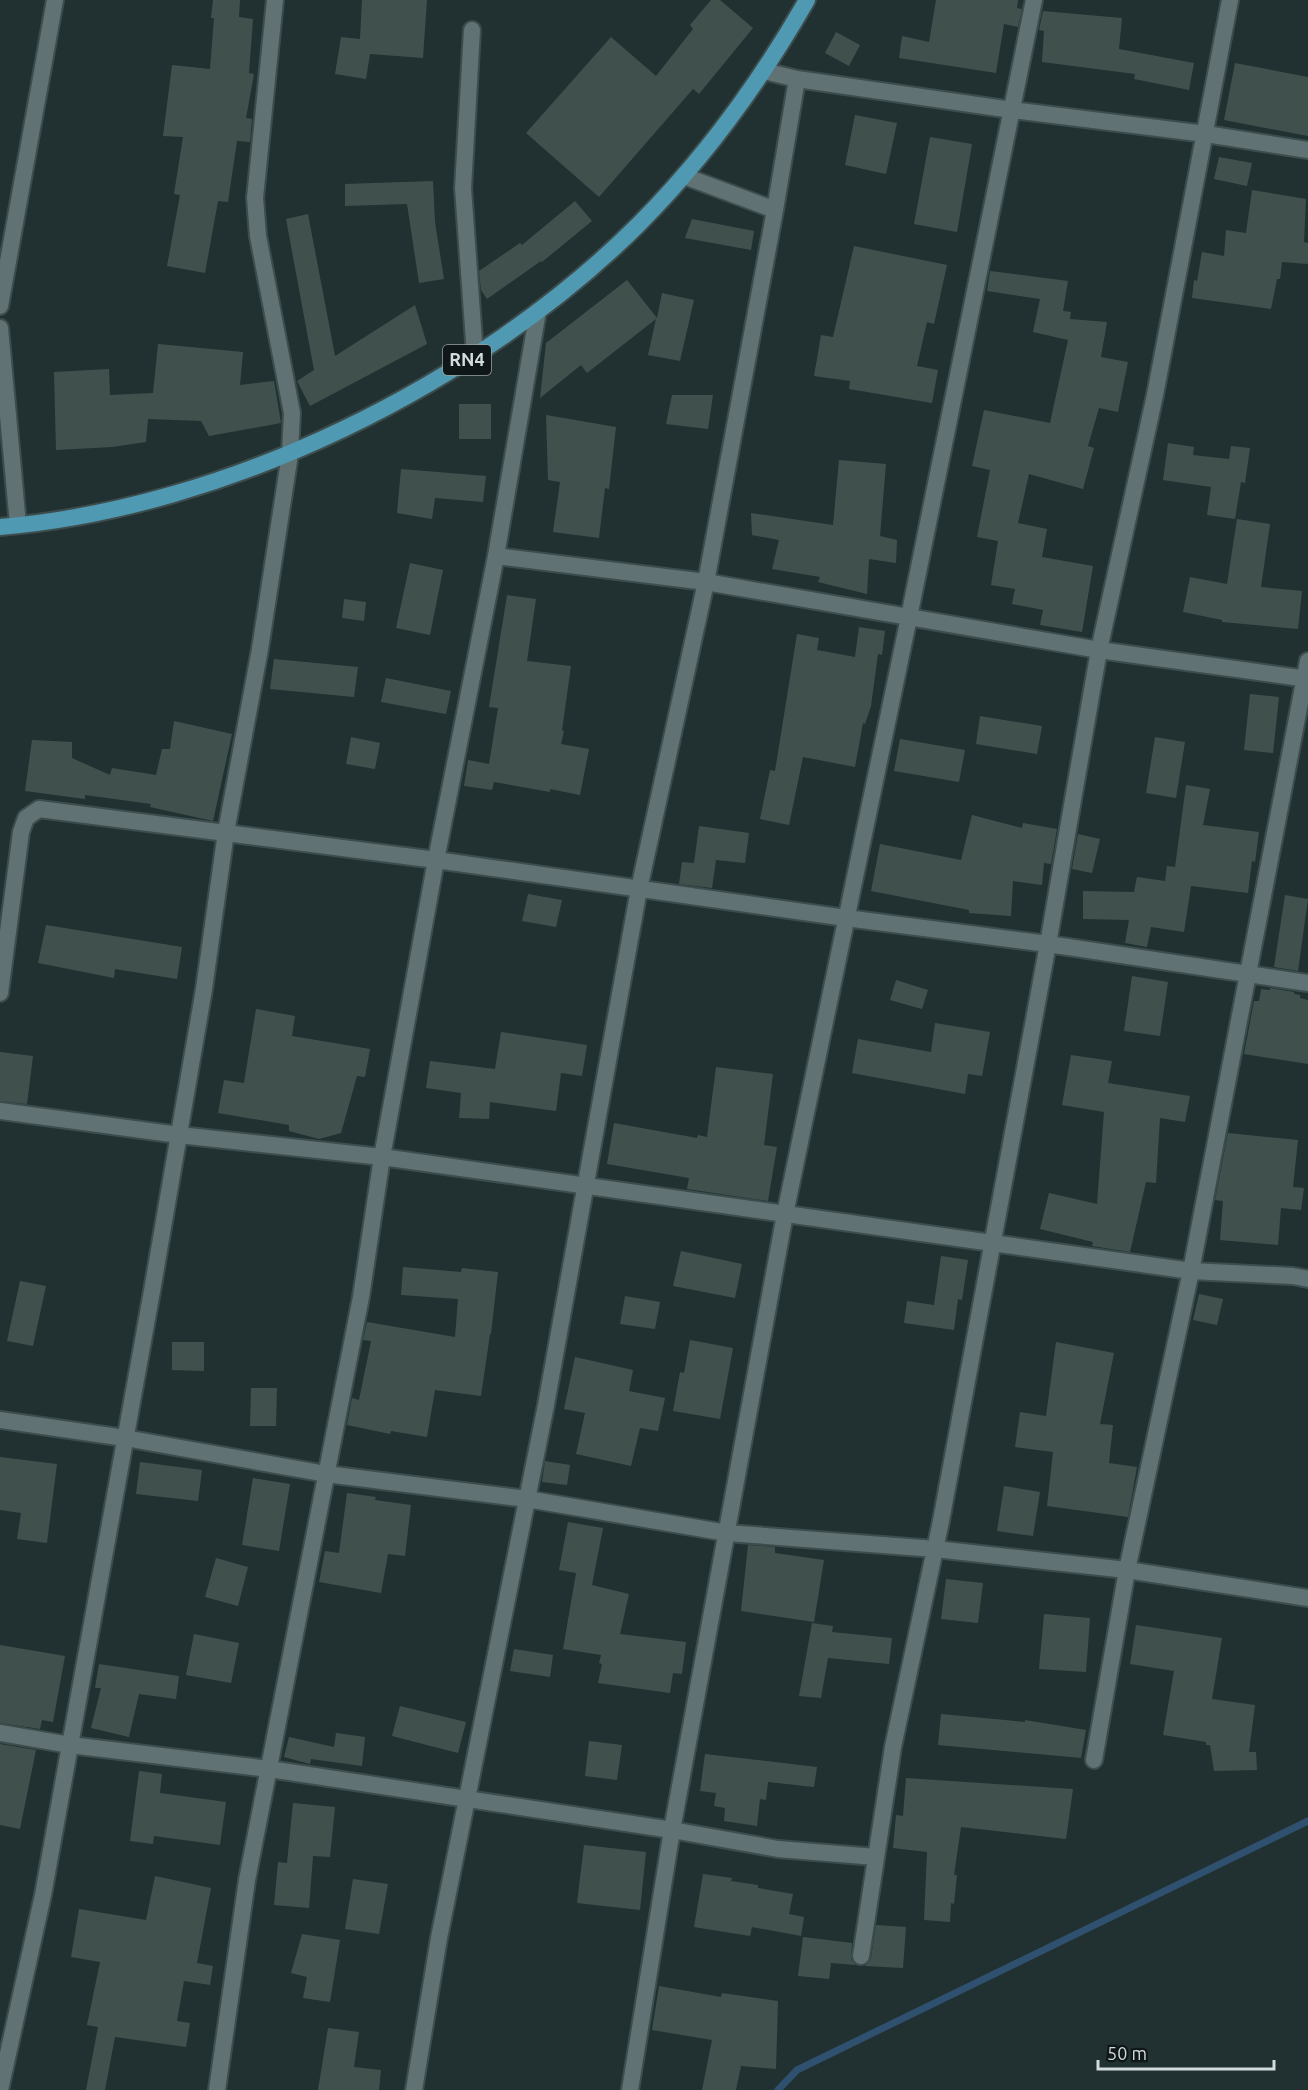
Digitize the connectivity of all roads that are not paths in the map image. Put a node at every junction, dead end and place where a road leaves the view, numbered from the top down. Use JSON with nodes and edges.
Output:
{"nodes":[{"id":1,"x":55,"y":0,"type":"edge"},
{"id":2,"x":274,"y":0,"type":"edge"},
{"id":3,"x":807,"y":0,"type":"edge"},
{"id":4,"x":1034,"y":0,"type":"edge"},
{"id":5,"x":1230,"y":0,"type":"edge"},
{"id":6,"x":472,"y":30,"type":"dead end"},
{"id":7,"x":764,"y":71,"type":"junction"},
{"id":8,"x":797,"y":79,"type":"junction"},
{"id":9,"x":1012,"y":110,"type":"junction"},
{"id":10,"x":1206,"y":134,"type":"junction"},
{"id":11,"x":1308,"y":150,"type":"edge"},
{"id":12,"x":684,"y":176,"type":"junction"},
{"id":13,"x":775,"y":210,"type":"junction"},
{"id":14,"x":0,"y":306,"type":"edge"},
{"id":15,"x":538,"y":310,"type":"junction"},
{"id":16,"x":0,"y":328,"type":"edge"},
{"id":17,"x":475,"y":355,"type":"junction"},
{"id":18,"x":290,"y":454,"type":"junction"},
{"id":19,"x":18,"y":525,"type":"junction"},
{"id":20,"x":0,"y":527,"type":"edge"},
{"id":21,"x":496,"y":556,"type":"junction"},
{"id":22,"x":706,"y":582,"type":"junction"},
{"id":23,"x":909,"y":617,"type":"junction"},
{"id":24,"x":1099,"y":650,"type":"junction"},
{"id":25,"x":1308,"y":661,"type":"edge"},
{"id":26,"x":1306,"y":679,"type":"edge"},
{"id":27,"x":226,"y":832,"type":"junction"},
{"id":28,"x":436,"y":860,"type":"junction"},
{"id":29,"x":639,"y":889,"type":"junction"},
{"id":30,"x":846,"y":918,"type":"junction"},
{"id":31,"x":1048,"y":944,"type":"junction"},
{"id":32,"x":1248,"y":974,"type":"junction"},
{"id":33,"x":1308,"y":983,"type":"edge"},
{"id":34,"x":0,"y":993,"type":"edge"},
{"id":35,"x":0,"y":1111,"type":"edge"},
{"id":36,"x":179,"y":1135,"type":"junction"},
{"id":37,"x":382,"y":1157,"type":"junction"},
{"id":38,"x":585,"y":1186,"type":"junction"},
{"id":39,"x":785,"y":1214,"type":"junction"},
{"id":40,"x":992,"y":1244,"type":"junction"},
{"id":41,"x":1191,"y":1271,"type":"junction"},
{"id":42,"x":1308,"y":1279,"type":"edge"},
{"id":43,"x":0,"y":1420,"type":"edge"},
{"id":44,"x":125,"y":1438,"type":"junction"},
{"id":45,"x":327,"y":1474,"type":"junction"},
{"id":46,"x":526,"y":1499,"type":"junction"},
{"id":47,"x":728,"y":1533,"type":"junction"},
{"id":48,"x":935,"y":1549,"type":"junction"},
{"id":49,"x":1127,"y":1570,"type":"junction"},
{"id":50,"x":1308,"y":1598,"type":"edge"},
{"id":51,"x":0,"y":1733,"type":"edge"},
{"id":52,"x":70,"y":1745,"type":"junction"},
{"id":53,"x":1094,"y":1760,"type":"dead end"},
{"id":54,"x":269,"y":1769,"type":"junction"},
{"id":55,"x":466,"y":1800,"type":"junction"},
{"id":56,"x":672,"y":1830,"type":"junction"},
{"id":57,"x":876,"y":1857,"type":"junction"},
{"id":58,"x":861,"y":1956,"type":"dead end"},
{"id":59,"x":0,"y":2090,"type":"edge"},
{"id":60,"x":217,"y":2090,"type":"edge"},
{"id":61,"x":414,"y":2090,"type":"edge"},
{"id":62,"x":630,"y":2090,"type":"edge"}],
"edges":[{"from":1,"to":14,"type":"street"},
{"from":2,"to":18,"type":"street"},
{"from":3,"to":7,"type":"highway","number":"RN4"},
{"from":4,"to":9,"type":"street"},
{"from":5,"to":10,"type":"street"},
{"from":6,"to":17,"type":"street"},
{"from":7,"to":8,"type":"street"},
{"from":7,"to":12,"type":"highway","number":"RN4"},
{"from":8,"to":9,"type":"street"},
{"from":8,"to":13,"type":"street"},
{"from":9,"to":10,"type":"street"},
{"from":9,"to":23,"type":"street"},
{"from":10,"to":11,"type":"street"},
{"from":10,"to":24,"type":"street"},
{"from":12,"to":13,"type":"street"},
{"from":12,"to":15,"type":"highway","number":"RN4"},
{"from":13,"to":22,"type":"street"},
{"from":15,"to":17,"type":"highway","number":"RN4"},
{"from":15,"to":21,"type":"street"},
{"from":16,"to":19,"type":"street"},
{"from":17,"to":18,"type":"highway","number":"RN4"},
{"from":18,"to":19,"type":"highway","number":"RN4"},
{"from":18,"to":27,"type":"street"},
{"from":19,"to":20,"type":"highway","number":"RN4"},
{"from":21,"to":22,"type":"street"},
{"from":21,"to":28,"type":"street"},
{"from":22,"to":23,"type":"street"},
{"from":22,"to":29,"type":"street"},
{"from":23,"to":24,"type":"street"},
{"from":23,"to":30,"type":"street"},
{"from":24,"to":26,"type":"street"},
{"from":24,"to":31,"type":"street"},
{"from":25,"to":26,"type":"street"},
{"from":26,"to":32,"type":"street"},
{"from":27,"to":28,"type":"street"},
{"from":27,"to":34,"type":"street"},
{"from":27,"to":36,"type":"street"},
{"from":28,"to":29,"type":"street"},
{"from":28,"to":37,"type":"street"},
{"from":29,"to":30,"type":"street"},
{"from":29,"to":38,"type":"street"},
{"from":30,"to":31,"type":"street"},
{"from":30,"to":39,"type":"street"},
{"from":31,"to":32,"type":"street"},
{"from":31,"to":40,"type":"street"},
{"from":32,"to":33,"type":"street"},
{"from":32,"to":41,"type":"street"},
{"from":35,"to":36,"type":"street"},
{"from":36,"to":37,"type":"street"},
{"from":36,"to":44,"type":"street"},
{"from":37,"to":38,"type":"street"},
{"from":37,"to":45,"type":"street"},
{"from":38,"to":39,"type":"street"},
{"from":38,"to":46,"type":"street"},
{"from":39,"to":40,"type":"street"},
{"from":39,"to":47,"type":"street"},
{"from":40,"to":41,"type":"street"},
{"from":40,"to":48,"type":"street"},
{"from":41,"to":42,"type":"street"},
{"from":41,"to":49,"type":"street"},
{"from":43,"to":44,"type":"street"},
{"from":44,"to":45,"type":"street"},
{"from":44,"to":52,"type":"street"},
{"from":45,"to":46,"type":"street"},
{"from":45,"to":54,"type":"street"},
{"from":46,"to":47,"type":"street"},
{"from":46,"to":55,"type":"street"},
{"from":47,"to":48,"type":"street"},
{"from":47,"to":56,"type":"street"},
{"from":48,"to":49,"type":"street"},
{"from":48,"to":57,"type":"street"},
{"from":49,"to":50,"type":"street"},
{"from":49,"to":53,"type":"street"},
{"from":51,"to":52,"type":"street"},
{"from":52,"to":54,"type":"street"},
{"from":52,"to":59,"type":"street"},
{"from":54,"to":55,"type":"street"},
{"from":54,"to":60,"type":"street"},
{"from":55,"to":56,"type":"street"},
{"from":55,"to":61,"type":"street"},
{"from":56,"to":57,"type":"street"},
{"from":56,"to":62,"type":"street"},
{"from":57,"to":58,"type":"street"}]}
